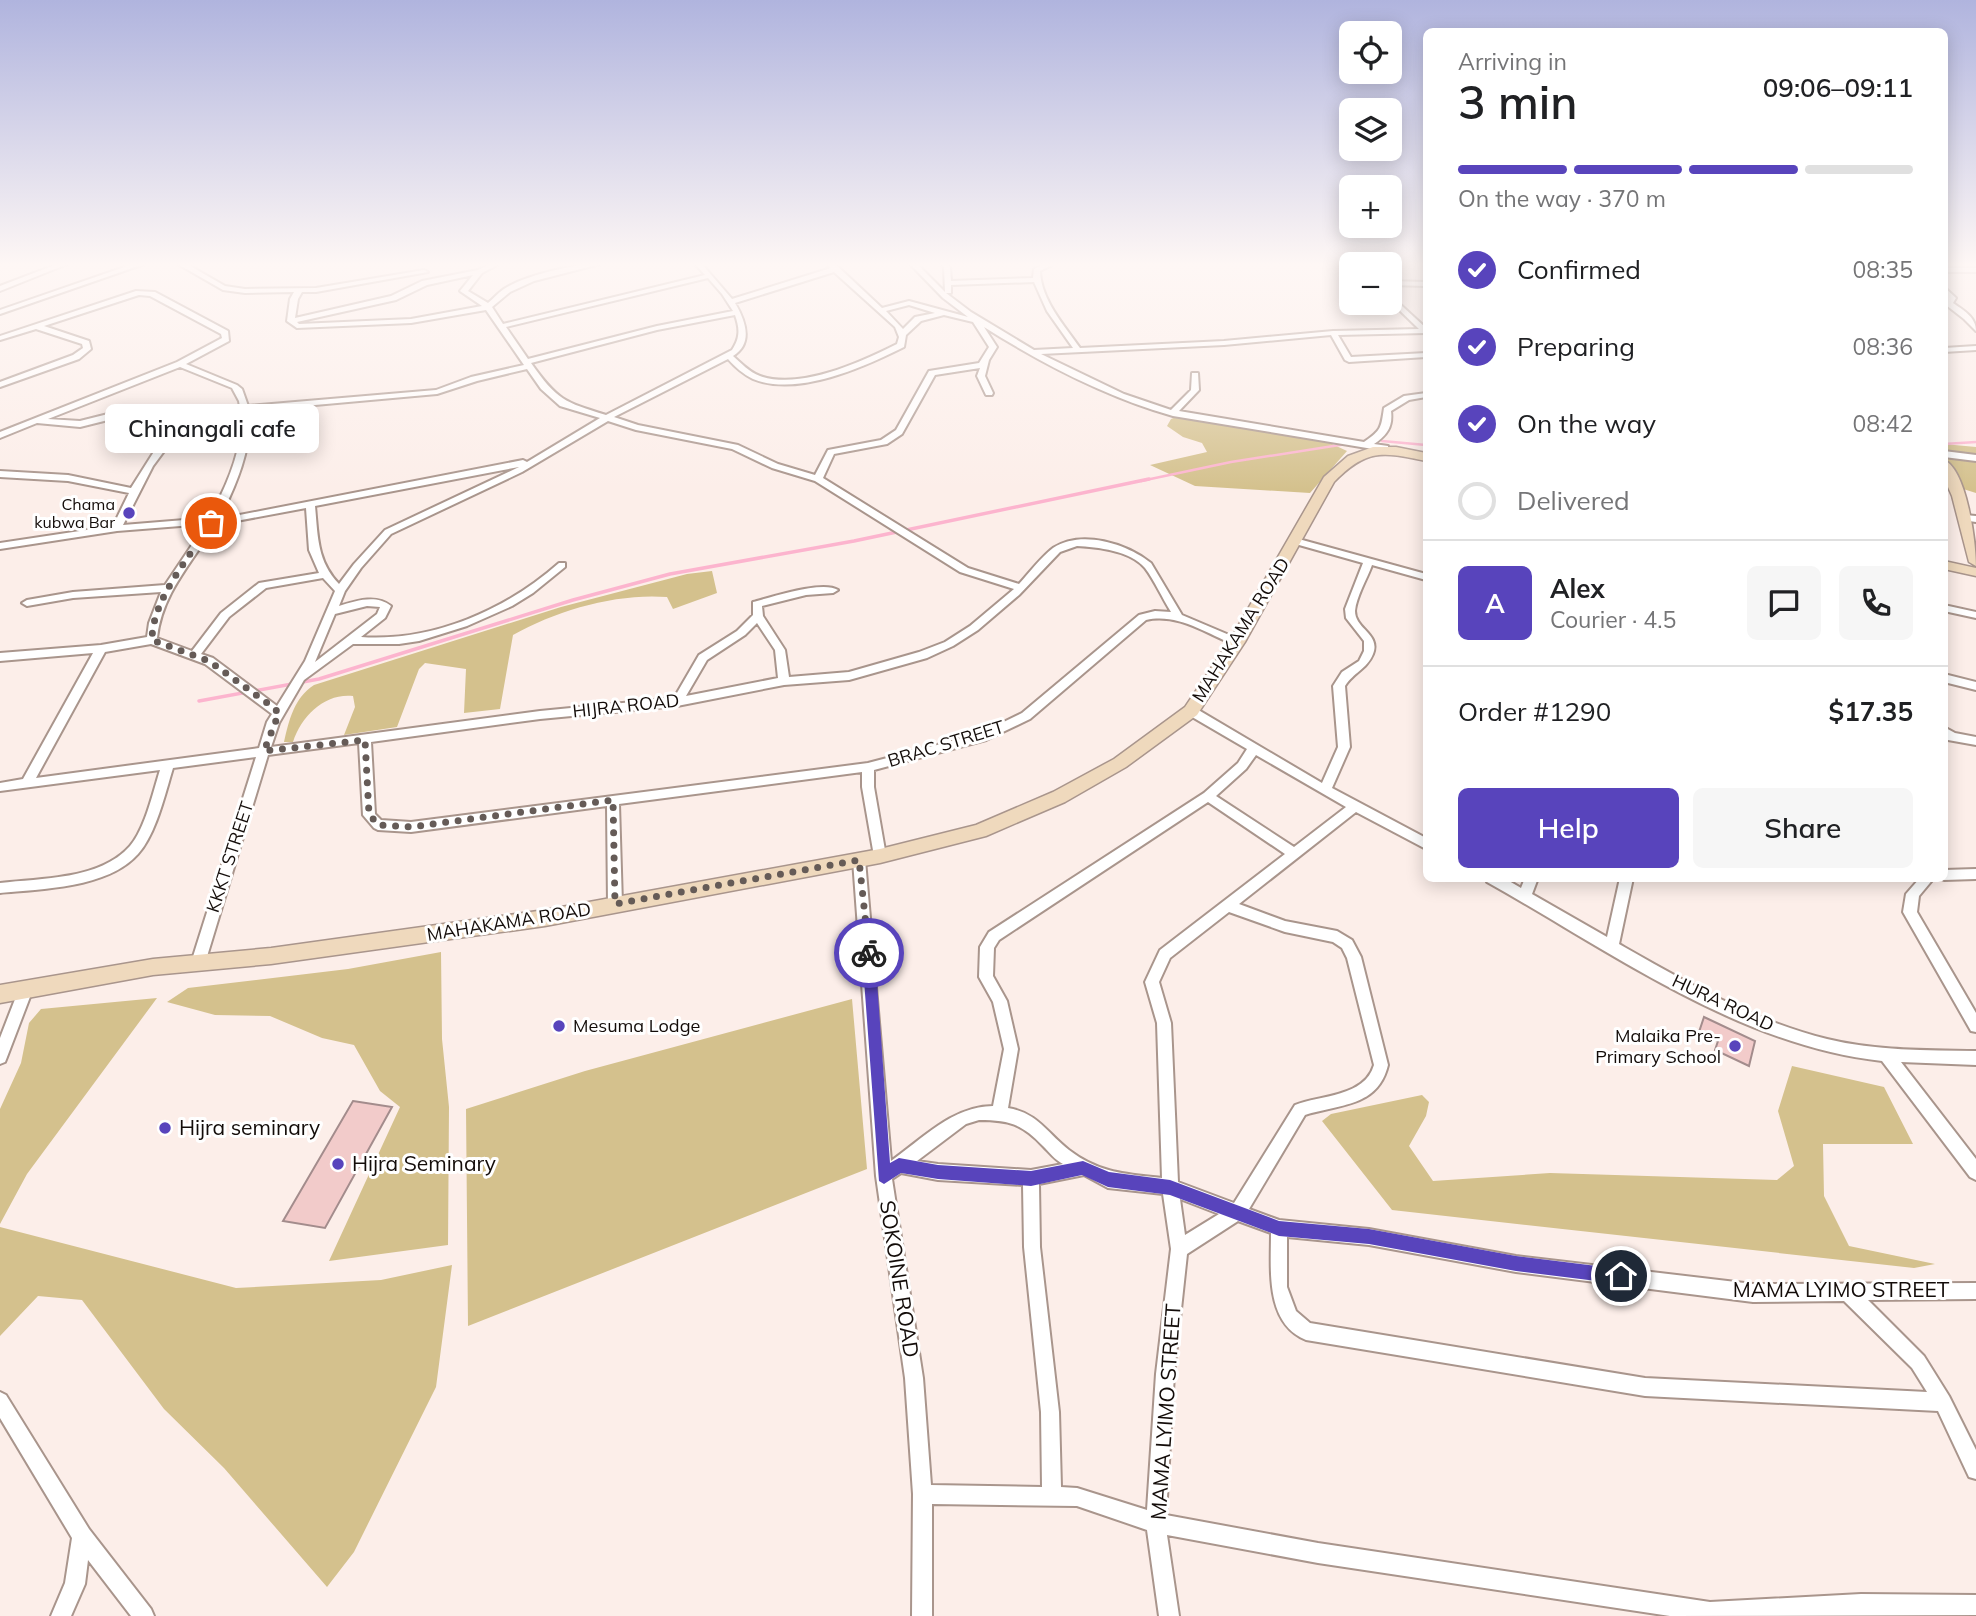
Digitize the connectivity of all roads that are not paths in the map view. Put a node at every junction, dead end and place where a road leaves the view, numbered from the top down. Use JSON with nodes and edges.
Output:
{"nodes":[{"id":1,"x":73,"y":338,"type":"edge"},
{"id":2,"x":226,"y":338,"type":"edge"},
{"id":3,"x":511,"y":338,"type":"edge"},
{"id":4,"x":620,"y":338,"type":"edge"},
{"id":5,"x":742,"y":338,"type":"edge"},
{"id":6,"x":902,"y":338,"type":"edge"},
{"id":7,"x":987,"y":338,"type":"edge"},
{"id":8,"x":1013,"y":338,"type":"edge"},
{"id":9,"x":1071,"y":338,"type":"edge"},
{"id":10,"x":1279,"y":338,"type":"edge"},
{"id":11,"x":1336,"y":338,"type":"edge"},
{"id":12,"x":1976,"y":348,"type":"edge"},
{"id":13,"x":1078,"y":350,"type":"junction"},
{"id":14,"x":1948,"y":350,"type":"edge"},
{"id":15,"x":1036,"y":352,"type":"junction"},
{"id":16,"x":1423,"y":355,"type":"edge"},
{"id":17,"x":729,"y":356,"type":"junction"},
{"id":18,"x":986,"y":360,"type":"junction"},
{"id":19,"x":180,"y":364,"type":"junction"},
{"id":20,"x":529,"y":364,"type":"junction"},
{"id":21,"x":1195,"y":374,"type":"dead end"},
{"id":22,"x":0,"y":385,"type":"edge"},
{"id":23,"x":989,"y":393,"type":"dead end"},
{"id":24,"x":1423,"y":395,"type":"edge"},
{"id":25,"x":245,"y":409,"type":"junction"},
{"id":26,"x":191,"y":410,"type":"junction"},
{"id":27,"x":1173,"y":413,"type":"junction"},
{"id":28,"x":607,"y":418,"type":"junction"},
{"id":29,"x":37,"y":421,"type":"junction"},
{"id":30,"x":0,"y":435,"type":"edge"},
{"id":31,"x":1367,"y":444,"type":"junction"},
{"id":32,"x":1385,"y":448,"type":"junction"},
{"id":33,"x":557,"y":451,"type":"junction"},
{"id":34,"x":1948,"y":454,"type":"edge"},
{"id":35,"x":1423,"y":456,"type":"edge"},
{"id":36,"x":1976,"y":458,"type":"edge"},
{"id":37,"x":1948,"y":469,"type":"edge"},
{"id":38,"x":0,"y":474,"type":"edge"},
{"id":39,"x":818,"y":479,"type":"junction"},
{"id":40,"x":132,"y":491,"type":"junction"},
{"id":41,"x":310,"y":505,"type":"junction"},
{"id":42,"x":1970,"y":519,"type":"edge"},
{"id":43,"x":212,"y":522,"type":"junction"},
{"id":44,"x":117,"y":528,"type":"junction"},
{"id":45,"x":1295,"y":541,"type":"junction"},
{"id":46,"x":0,"y":546,"type":"edge"},
{"id":47,"x":1368,"y":562,"type":"junction"},
{"id":48,"x":1976,"y":562,"type":"edge"},
{"id":49,"x":562,"y":565,"type":"dead end"},
{"id":50,"x":1948,"y":566,"type":"edge"},
{"id":51,"x":1976,"y":572,"type":"edge"},
{"id":52,"x":325,"y":575,"type":"junction"},
{"id":53,"x":1423,"y":576,"type":"edge"},
{"id":54,"x":1019,"y":587,"type":"junction"},
{"id":55,"x":170,"y":588,"type":"junction"},
{"id":56,"x":833,"y":590,"type":"dead end"},
{"id":57,"x":340,"y":591,"type":"junction"},
{"id":58,"x":27,"y":603,"type":"dead end"},
{"id":59,"x":1948,"y":609,"type":"edge"},
{"id":60,"x":334,"y":611,"type":"junction"},
{"id":61,"x":758,"y":615,"type":"junction"},
{"id":62,"x":1976,"y":615,"type":"edge"},
{"id":63,"x":1178,"y":616,"type":"junction"},
{"id":64,"x":152,"y":640,"type":"junction"},
{"id":65,"x":350,"y":640,"type":"junction"},
{"id":66,"x":1237,"y":642,"type":"junction"},
{"id":67,"x":102,"y":649,"type":"junction"},
{"id":68,"x":195,"y":654,"type":"junction"},
{"id":69,"x":0,"y":657,"type":"edge"},
{"id":70,"x":1948,"y":679,"type":"edge"},
{"id":71,"x":297,"y":681,"type":"junction"},
{"id":72,"x":784,"y":681,"type":"junction"},
{"id":73,"x":1976,"y":687,"type":"edge"},
{"id":74,"x":677,"y":702,"type":"junction"},
{"id":75,"x":1191,"y":711,"type":"junction"},
{"id":76,"x":279,"y":713,"type":"junction"},
{"id":77,"x":1948,"y":734,"type":"edge"},
{"id":78,"x":365,"y":740,"type":"junction"},
{"id":79,"x":1976,"y":741,"type":"edge"},
{"id":80,"x":1254,"y":748,"type":"junction"},
{"id":81,"x":264,"y":751,"type":"junction"},
{"id":82,"x":168,"y":764,"type":"junction"},
{"id":83,"x":868,"y":767,"type":"junction"},
{"id":84,"x":27,"y":783,"type":"junction"},
{"id":85,"x":0,"y":787,"type":"edge"},
{"id":86,"x":1325,"y":790,"type":"junction"},
{"id":87,"x":1208,"y":796,"type":"junction"},
{"id":88,"x":613,"y":800,"type":"junction"},
{"id":89,"x":1355,"y":806,"type":"junction"},
{"id":90,"x":1423,"y":842,"type":"edge"},
{"id":91,"x":1295,"y":854,"type":"junction"},
{"id":92,"x":880,"y":856,"type":"junction"},
{"id":93,"x":859,"y":860,"type":"junction"},
{"id":94,"x":1976,"y":874,"type":"edge"},
{"id":95,"x":1948,"y":875,"type":"edge"},
{"id":96,"x":1499,"y":882,"type":"edge"},
{"id":97,"x":1530,"y":882,"type":"edge"},
{"id":98,"x":1626,"y":882,"type":"edge"},
{"id":99,"x":1924,"y":882,"type":"edge"},
{"id":100,"x":0,"y":888,"type":"edge"},
{"id":101,"x":1524,"y":896,"type":"junction"},
{"id":102,"x":615,"y":904,"type":"junction"},
{"id":103,"x":1226,"y":905,"type":"junction"},
{"id":104,"x":1611,"y":947,"type":"junction"},
{"id":105,"x":198,"y":963,"type":"junction"},
{"id":106,"x":26,"y":989,"type":"junction"},
{"id":107,"x":0,"y":994,"type":"edge"},
{"id":108,"x":1976,"y":1026,"type":"edge"},
{"id":109,"x":1887,"y":1056,"type":"junction"},
{"id":110,"x":0,"y":1057,"type":"edge"},
{"id":111,"x":1976,"y":1058,"type":"edge"},
{"id":112,"x":999,"y":1113,"type":"junction"},
{"id":113,"x":899,"y":1165,"type":"junction"},
{"id":114,"x":1083,"y":1168,"type":"junction"},
{"id":115,"x":1976,"y":1172,"type":"edge"},
{"id":116,"x":884,"y":1176,"type":"junction"},
{"id":117,"x":1031,"y":1178,"type":"junction"},
{"id":118,"x":1170,"y":1187,"type":"junction"},
{"id":119,"x":1238,"y":1211,"type":"junction"},
{"id":120,"x":1279,"y":1228,"type":"junction"},
{"id":121,"x":1179,"y":1249,"type":"junction"},
{"id":122,"x":1846,"y":1291,"type":"junction"},
{"id":123,"x":1976,"y":1291,"type":"edge"},
{"id":124,"x":0,"y":1401,"type":"edge"},
{"id":125,"x":1943,"y":1402,"type":"junction"},
{"id":126,"x":1976,"y":1470,"type":"edge"},
{"id":127,"x":922,"y":1494,"type":"junction"},
{"id":128,"x":1052,"y":1497,"type":"junction"},
{"id":129,"x":1156,"y":1523,"type":"junction"},
{"id":130,"x":82,"y":1536,"type":"junction"},
{"id":131,"x":1976,"y":1605,"type":"edge"},
{"id":132,"x":61,"y":1616,"type":"edge"},
{"id":133,"x":144,"y":1616,"type":"edge"},
{"id":134,"x":922,"y":1616,"type":"edge"},
{"id":135,"x":1169,"y":1616,"type":"edge"}],
"edges":[{"from":1,"to":22,"type":"street"},
{"from":2,"to":19,"type":"street"},
{"from":3,"to":20,"type":"street"},
{"from":4,"to":20,"type":"street"},
{"from":5,"to":17,"type":"street"},
{"from":6,"to":17,"type":"street"},
{"from":7,"to":18,"type":"street"},
{"from":8,"to":15,"type":"street"},
{"from":9,"to":13,"type":"street"},
{"from":10,"to":13,"type":"street"},
{"from":11,"to":16,"type":"street"},
{"from":12,"to":14,"type":"street"},
{"from":13,"to":15,"type":"street"},
{"from":15,"to":27,"type":"street"},
{"from":17,"to":28,"type":"street"},
{"from":18,"to":23,"type":"street"},
{"from":18,"to":39,"type":"street"},
{"from":19,"to":25,"type":"street"},
{"from":19,"to":29,"type":"street"},
{"from":20,"to":25,"type":"street"},
{"from":20,"to":28,"type":"street"},
{"from":21,"to":27,"type":"street"},
{"from":24,"to":31,"type":"street"},
{"from":25,"to":26,"type":"street"},
{"from":25,"to":43,"type":"street"},
{"from":26,"to":29,"type":"street"},
{"from":26,"to":40,"type":"street"},
{"from":27,"to":31,"type":"street"},
{"from":28,"to":33,"type":"street"},
{"from":28,"to":39,"type":"street"},
{"from":29,"to":30,"type":"street"},
{"from":31,"to":32,"type":"street"},
{"from":32,"to":35,"type":"street"},
{"from":32,"to":45,"type":"street","name":"MAHAKAMA ROAD"},
{"from":33,"to":41,"type":"street"},
{"from":33,"to":57,"type":"street","name":"KKKT STREET"},
{"from":34,"to":36,"type":"street"},
{"from":37,"to":42,"type":"street"},
{"from":38,"to":40,"type":"street"},
{"from":39,"to":54,"type":"street"},
{"from":40,"to":44,"type":"street"},
{"from":41,"to":43,"type":"street"},
{"from":41,"to":52,"type":"street"},
{"from":42,"to":48,"type":"street"},
{"from":43,"to":44,"type":"street"},
{"from":43,"to":55,"type":"street"},
{"from":44,"to":46,"type":"street"},
{"from":45,"to":47,"type":"street"},
{"from":45,"to":66,"type":"street","name":"MAHAKAMA ROAD"},
{"from":47,"to":53,"type":"street"},
{"from":47,"to":86,"type":"street"},
{"from":49,"to":65,"type":"street"},
{"from":50,"to":51,"type":"street"},
{"from":52,"to":57,"type":"street"},
{"from":52,"to":68,"type":"street"},
{"from":54,"to":63,"type":"street","name":"HIJRA ROAD"},
{"from":54,"to":72,"type":"street","name":"HIJRA ROAD"},
{"from":55,"to":58,"type":"street"},
{"from":55,"to":64,"type":"street"},
{"from":56,"to":61,"type":"street"},
{"from":57,"to":60,"type":"street","name":"KKKT STREET"},
{"from":59,"to":62,"type":"street"},
{"from":60,"to":65,"type":"street"},
{"from":60,"to":71,"type":"street","name":"KKKT STREET"},
{"from":61,"to":72,"type":"street"},
{"from":61,"to":74,"type":"street"},
{"from":63,"to":66,"type":"street","name":"BRAC STREET"},
{"from":63,"to":83,"type":"street","name":"BRAC STREET"},
{"from":64,"to":67,"type":"street"},
{"from":64,"to":68,"type":"street"},
{"from":65,"to":71,"type":"street"},
{"from":66,"to":75,"type":"street","name":"MAHAKAMA ROAD"},
{"from":67,"to":69,"type":"street"},
{"from":67,"to":84,"type":"street"},
{"from":68,"to":76,"type":"street"},
{"from":70,"to":73,"type":"street"},
{"from":71,"to":76,"type":"street","name":"KKKT STREET"},
{"from":72,"to":74,"type":"street","name":"HIJRA ROAD"},
{"from":74,"to":78,"type":"street","name":"HIJRA ROAD"},
{"from":75,"to":80,"type":"street"},
{"from":75,"to":92,"type":"street","name":"MAHAKAMA ROAD"},
{"from":76,"to":81,"type":"street","name":"KKKT STREET"},
{"from":77,"to":79,"type":"street"},
{"from":78,"to":81,"type":"street","name":"HIJRA ROAD"},
{"from":78,"to":88,"type":"street","name":"BRAC STREET"},
{"from":80,"to":86,"type":"street"},
{"from":80,"to":87,"type":"street"},
{"from":81,"to":82,"type":"street","name":"HIJRA ROAD"},
{"from":81,"to":105,"type":"street","name":"KKKT STREET"},
{"from":82,"to":84,"type":"street","name":"HIJRA ROAD"},
{"from":82,"to":100,"type":"street"},
{"from":83,"to":88,"type":"street","name":"BRAC STREET"},
{"from":83,"to":92,"type":"street"},
{"from":84,"to":85,"type":"street","name":"HIJRA ROAD"},
{"from":86,"to":89,"type":"street"},
{"from":87,"to":91,"type":"street"},
{"from":87,"to":112,"type":"street"},
{"from":88,"to":102,"type":"street"},
{"from":89,"to":90,"type":"street"},
{"from":89,"to":91,"type":"street","name":"MAMA LYIMO STREET"},
{"from":91,"to":103,"type":"street","name":"MAMA LYIMO STREET"},
{"from":92,"to":93,"type":"street","name":"MAHAKAMA ROAD"},
{"from":93,"to":102,"type":"street","name":"MAHAKAMA ROAD"},
{"from":93,"to":116,"type":"street","name":"SOKOINE ROAD"},
{"from":94,"to":95,"type":"street"},
{"from":96,"to":101,"type":"street","name":"HURA ROAD"},
{"from":97,"to":101,"type":"street"},
{"from":98,"to":104,"type":"street"},
{"from":99,"to":108,"type":"street"},
{"from":101,"to":104,"type":"street","name":"HURA ROAD"},
{"from":102,"to":105,"type":"street","name":"MAHAKAMA ROAD"},
{"from":103,"to":118,"type":"street","name":"MAMA LYIMO STREET"},
{"from":103,"to":119,"type":"street"},
{"from":104,"to":109,"type":"street","name":"HURA ROAD"},
{"from":105,"to":106,"type":"street","name":"MAHAKAMA ROAD"},
{"from":106,"to":107,"type":"street","name":"MAHAKAMA ROAD"},
{"from":106,"to":110,"type":"street"},
{"from":109,"to":111,"type":"street","name":"HURA ROAD"},
{"from":109,"to":115,"type":"street"},
{"from":112,"to":113,"type":"street"},
{"from":112,"to":114,"type":"street","name":"MAMA LYIMO STREET"},
{"from":113,"to":116,"type":"street"},
{"from":113,"to":117,"type":"street"},
{"from":114,"to":117,"type":"street"},
{"from":114,"to":118,"type":"street","name":"MAMA LYIMO STREET"},
{"from":116,"to":127,"type":"street","name":"SOKOINE ROAD"},
{"from":117,"to":128,"type":"street"},
{"from":118,"to":119,"type":"street","name":"MAMA LYIMO STREET"},
{"from":118,"to":121,"type":"street","name":"MAMA LYIMO STREET"},
{"from":119,"to":120,"type":"street","name":"MAMA LYIMO STREET"},
{"from":119,"to":121,"type":"street"},
{"from":120,"to":122,"type":"street","name":"MAMA LYIMO STREET"},
{"from":120,"to":125,"type":"street"},
{"from":121,"to":129,"type":"street","name":"MAMA LYIMO STREET"},
{"from":122,"to":123,"type":"street","name":"MAMA LYIMO STREET"},
{"from":122,"to":125,"type":"street"},
{"from":124,"to":130,"type":"street"},
{"from":125,"to":126,"type":"street"},
{"from":127,"to":128,"type":"street"},
{"from":127,"to":134,"type":"street","name":"SOKOINE ROAD"},
{"from":128,"to":129,"type":"street"},
{"from":129,"to":131,"type":"street"},
{"from":129,"to":135,"type":"street","name":"MAMA LYIMO STREET"},
{"from":130,"to":132,"type":"street"},
{"from":130,"to":133,"type":"street"}]}
